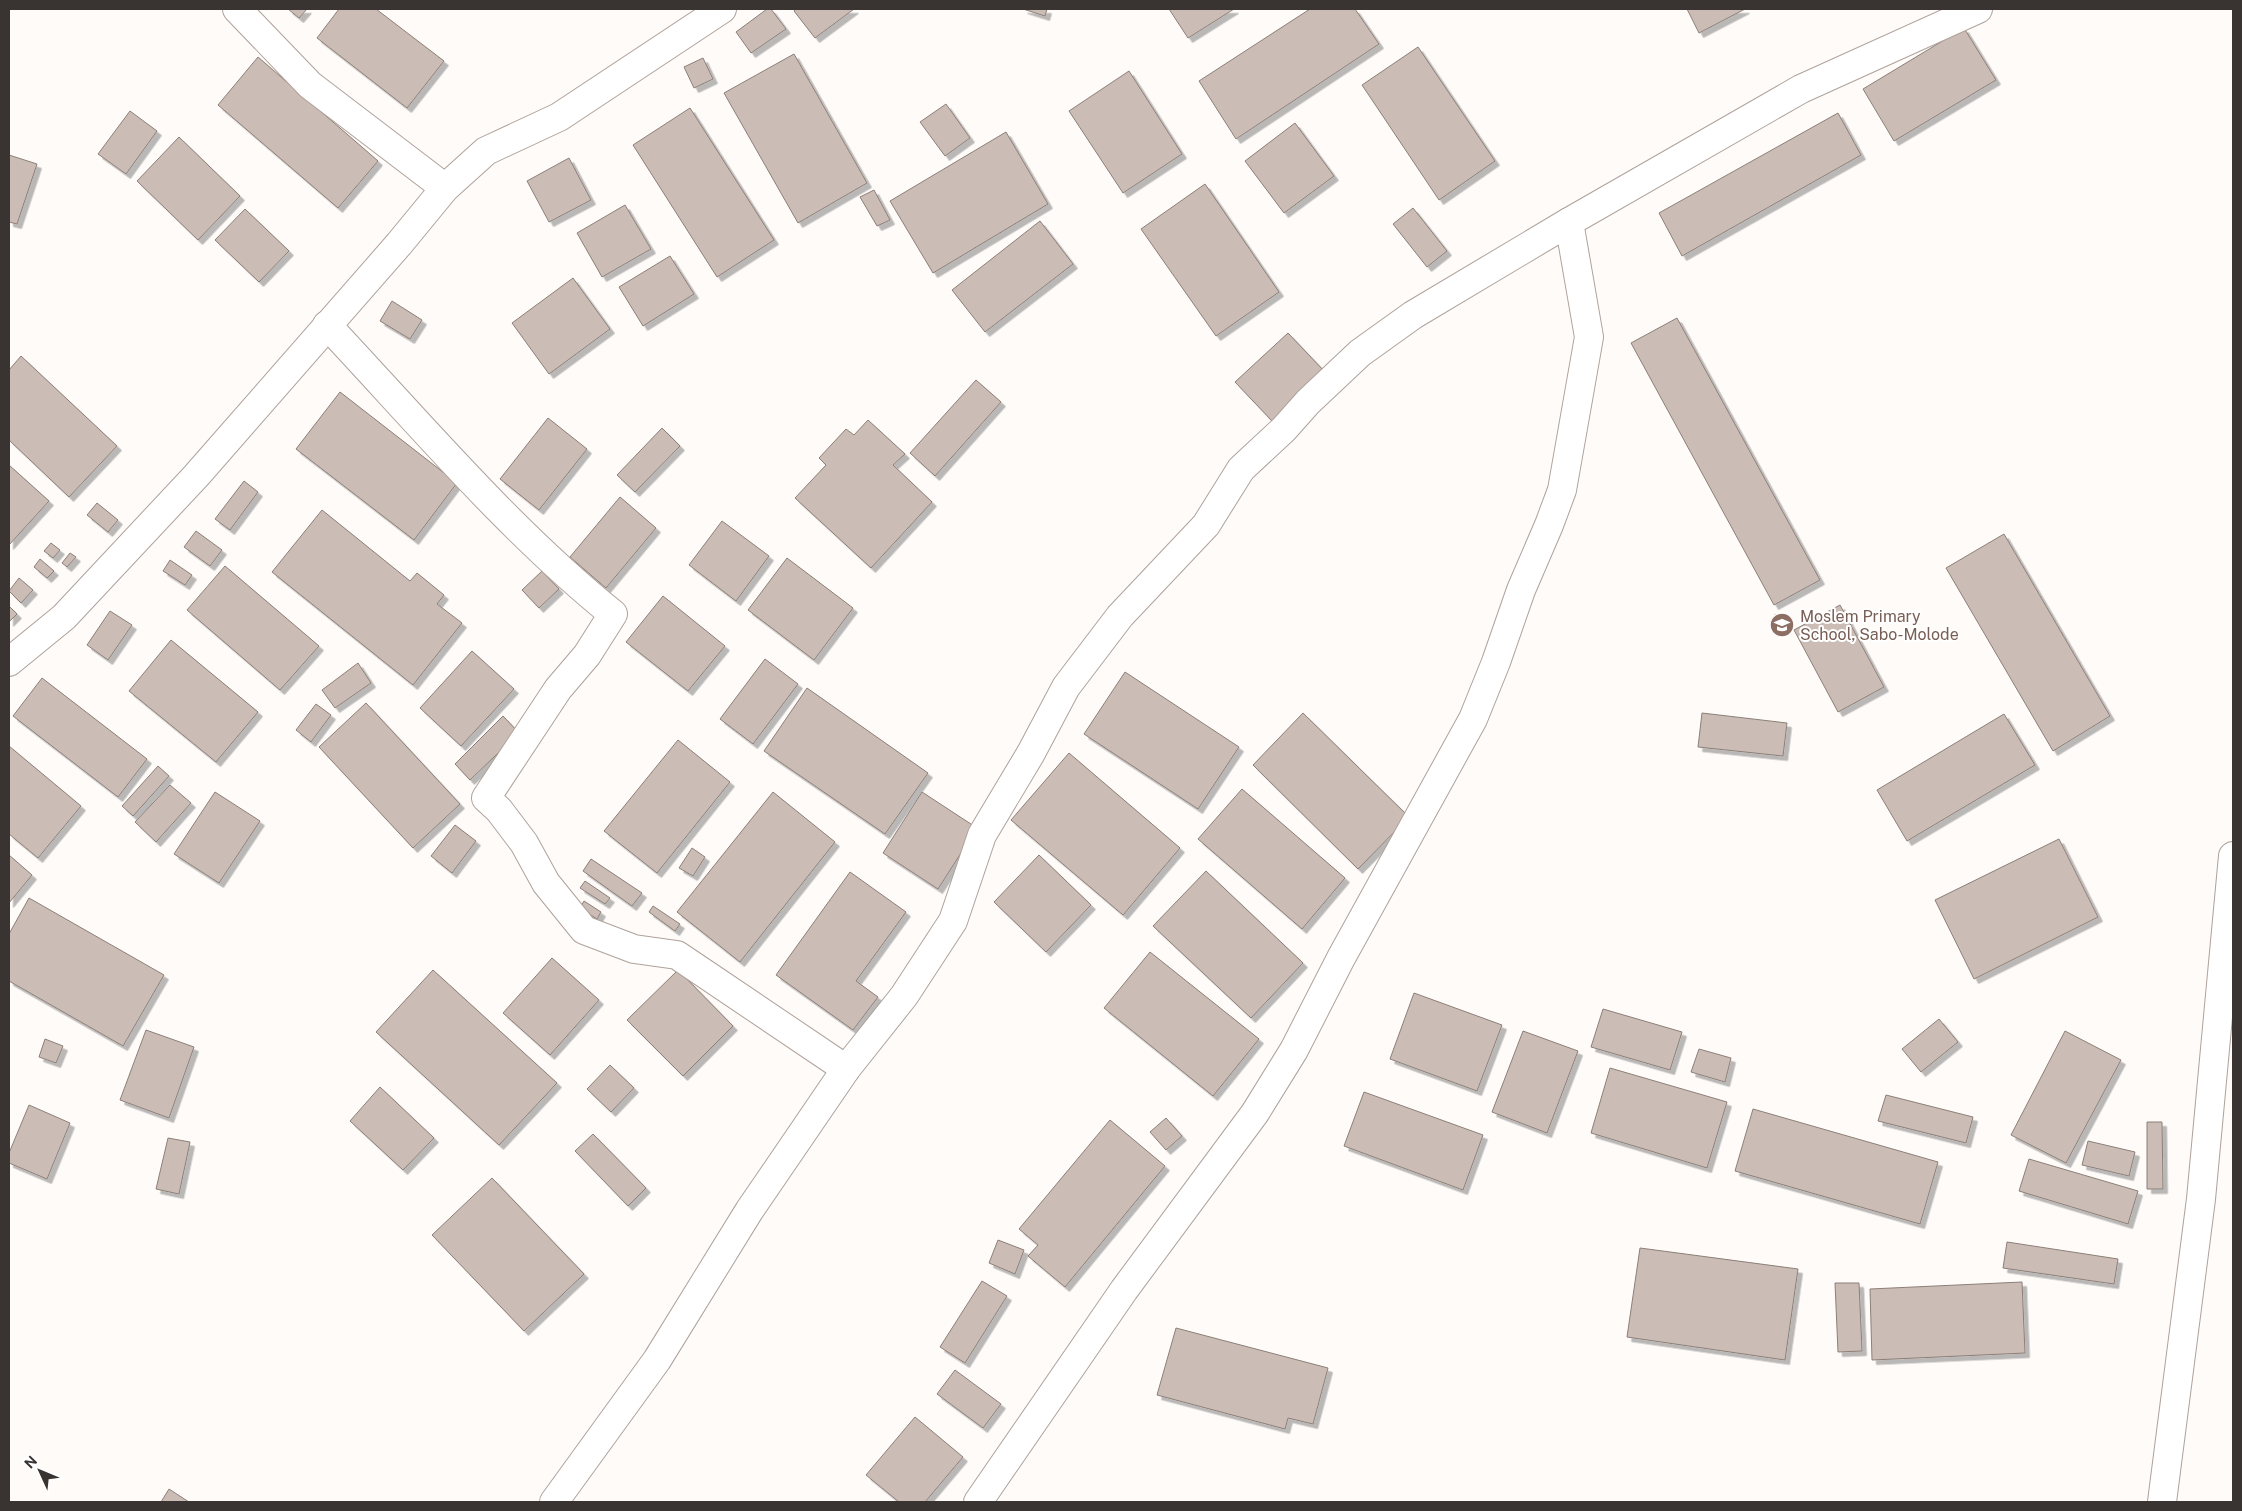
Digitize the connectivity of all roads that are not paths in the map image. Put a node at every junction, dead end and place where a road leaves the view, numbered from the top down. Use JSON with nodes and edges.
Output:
{"nodes":[{"id":1,"x":237,"y":9,"type":"edge"},
{"id":2,"x":722,"y":9,"type":"edge"},
{"id":3,"x":1978,"y":9,"type":"edge"},
{"id":4,"x":445,"y":188,"type":"junction"},
{"id":5,"x":1569,"y":222,"type":"junction"},
{"id":6,"x":327,"y":325,"type":"junction"},
{"id":7,"x":9,"y":662,"type":"edge"},
{"id":8,"x":2233,"y":856,"type":"edge"},
{"id":9,"x":846,"y":1069,"type":"junction"},
{"id":10,"x":554,"y":1502,"type":"edge"},
{"id":11,"x":978,"y":1502,"type":"edge"},
{"id":12,"x":2162,"y":1502,"type":"edge"}],
"edges":[{"from":1,"to":4,"type":"street"},
{"from":2,"to":4,"type":"street"},
{"from":3,"to":5,"type":"street"},
{"from":4,"to":6,"type":"street"},
{"from":5,"to":9,"type":"street"},
{"from":5,"to":11,"type":"street"},
{"from":6,"to":7,"type":"street"},
{"from":6,"to":9,"type":"street"},
{"from":8,"to":12,"type":"street"},
{"from":9,"to":10,"type":"street"}]}
